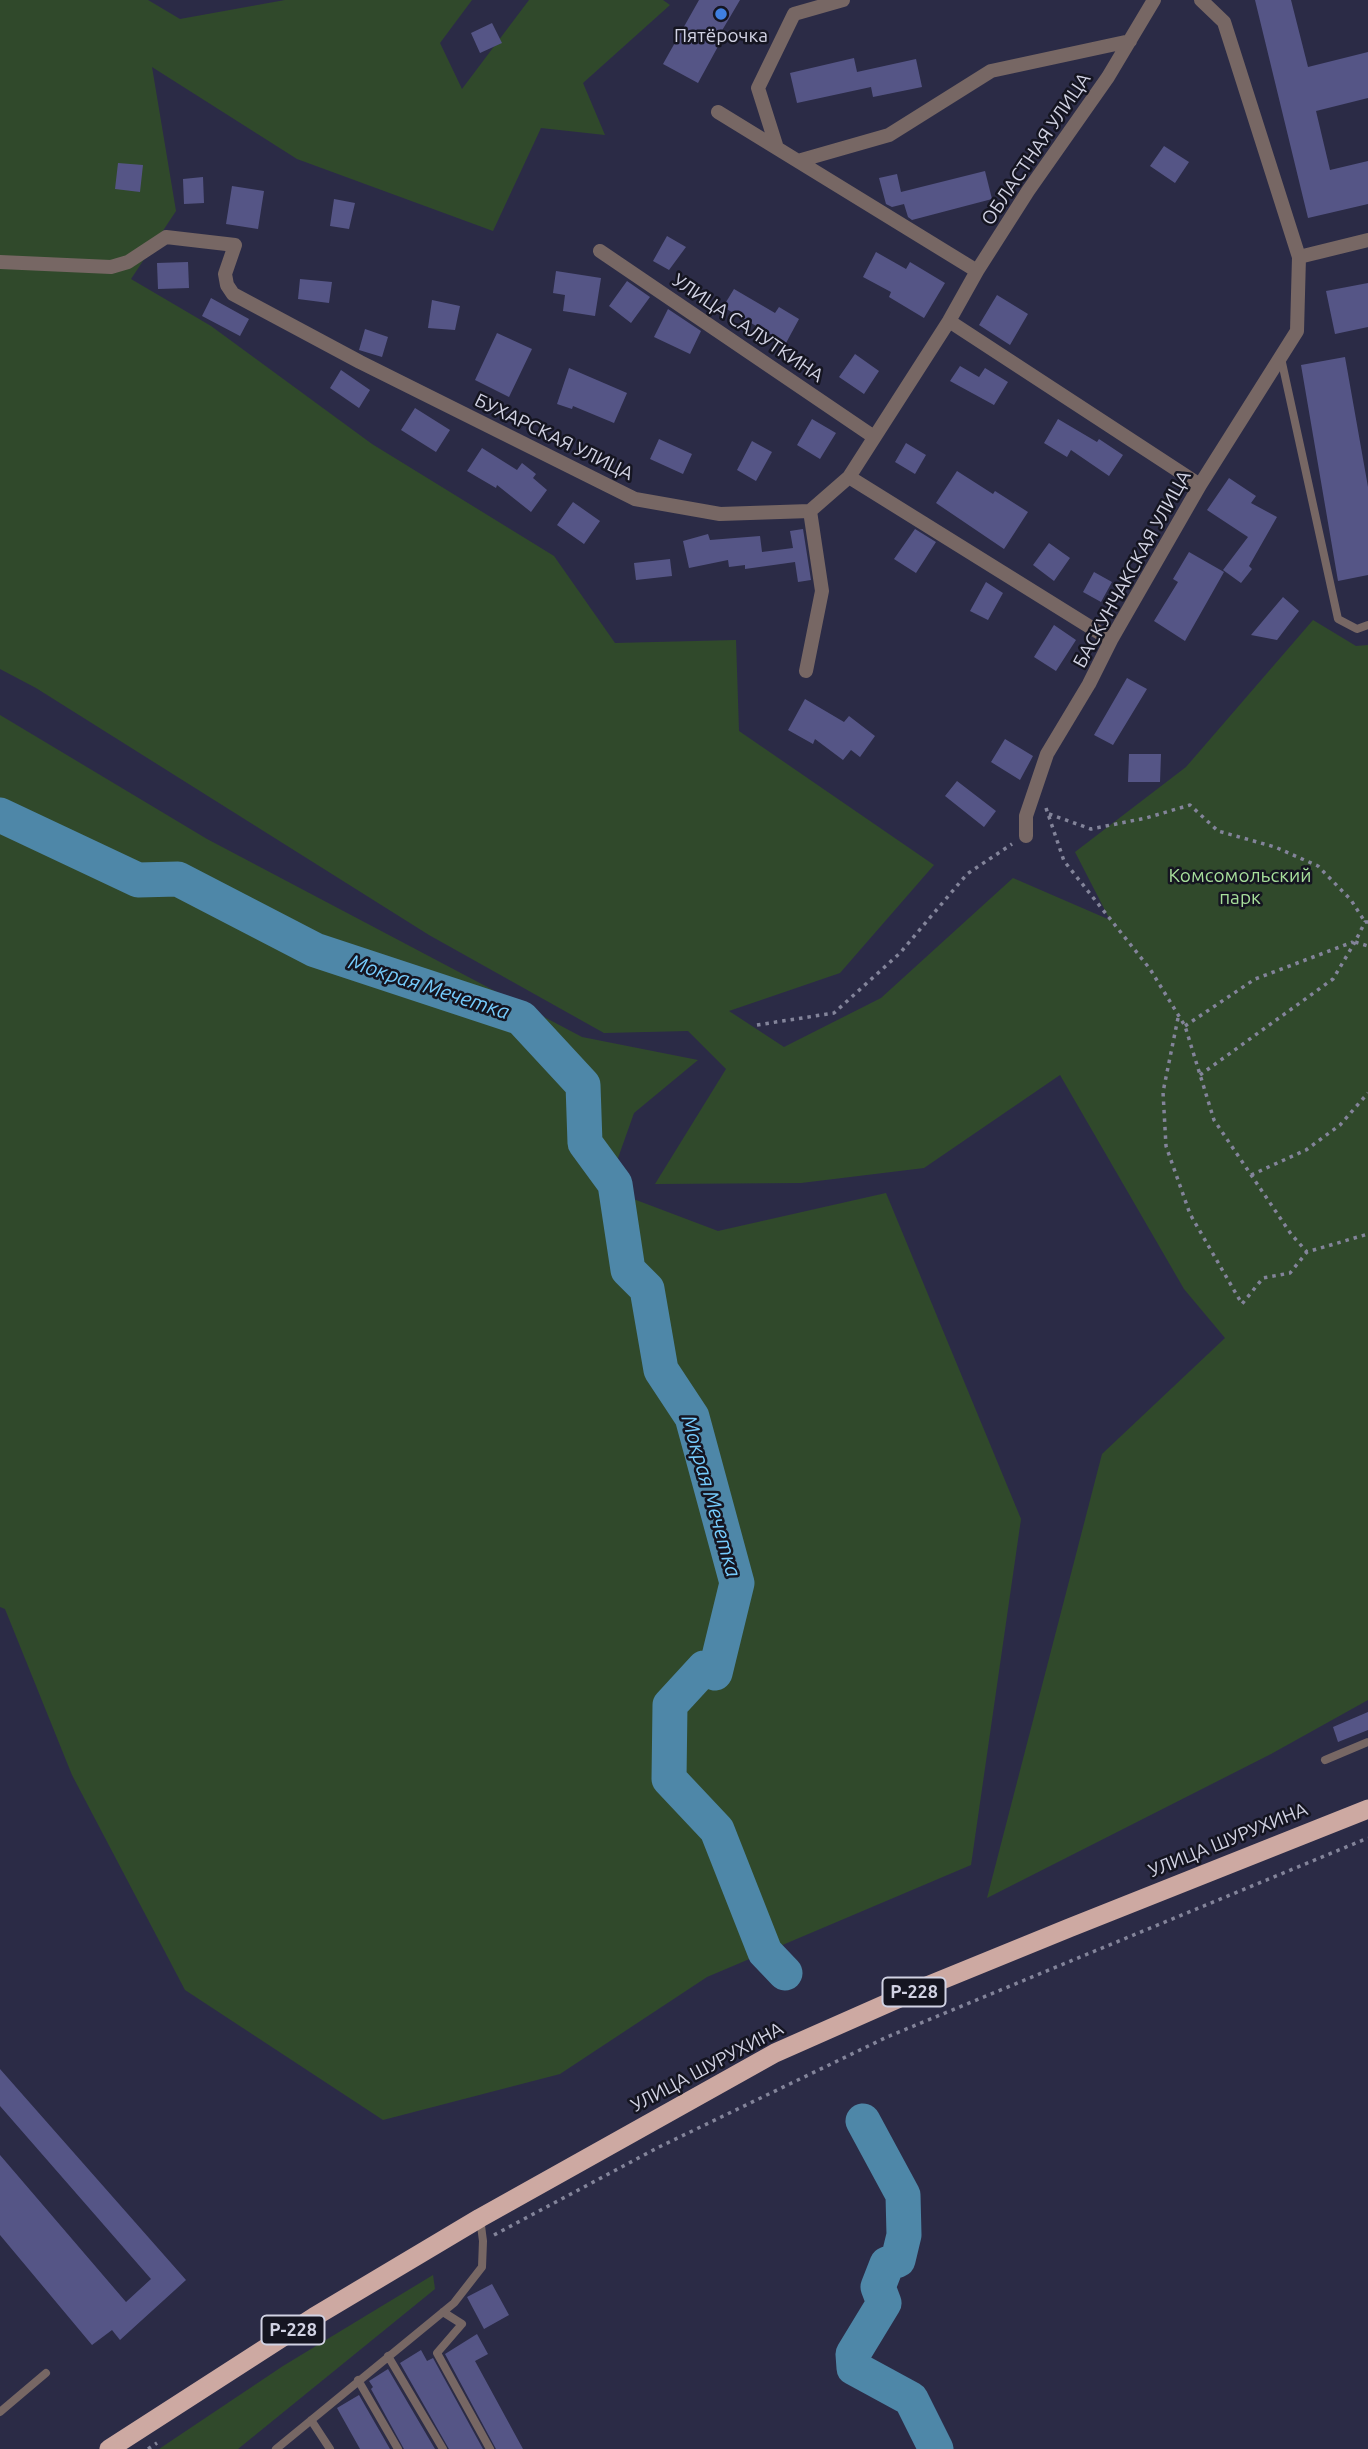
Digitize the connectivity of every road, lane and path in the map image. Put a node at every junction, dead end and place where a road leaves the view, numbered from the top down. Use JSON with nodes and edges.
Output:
{"nodes":[{"id":1,"x":843,"y":0,"type":"edge"},
{"id":2,"x":1154,"y":0,"type":"edge"},
{"id":3,"x":1201,"y":0,"type":"edge"},
{"id":4,"x":1130,"y":41,"type":"junction"},
{"id":5,"x":718,"y":112,"type":"dead end"},
{"id":6,"x":777,"y":148,"type":"junction"},
{"id":7,"x":798,"y":161,"type":"junction"},
{"id":8,"x":1368,"y":240,"type":"edge"},
{"id":9,"x":600,"y":251,"type":"dead end"},
{"id":10,"x":1299,"y":257,"type":"junction"},
{"id":11,"x":0,"y":262,"type":"edge"},
{"id":12,"x":977,"y":271,"type":"junction"},
{"id":13,"x":949,"y":321,"type":"junction"},
{"id":14,"x":1281,"y":358,"type":"junction"},
{"id":15,"x":874,"y":437,"type":"junction"},
{"id":16,"x":849,"y":478,"type":"junction"},
{"id":17,"x":1200,"y":485,"type":"junction"},
{"id":18,"x":810,"y":512,"type":"junction"},
{"id":19,"x":1368,"y":625,"type":"edge"},
{"id":20,"x":1111,"y":640,"type":"junction"},
{"id":21,"x":806,"y":671,"type":"dead end"},
{"id":22,"x":1036,"y":784,"type":"junction"},
{"id":23,"x":1049,"y":814,"type":"junction"},
{"id":24,"x":1026,"y":836,"type":"joint"},
{"id":25,"x":1366,"y":922,"type":"edge"},
{"id":26,"x":1355,"y":942,"type":"junction"},
{"id":27,"x":1368,"y":946,"type":"edge"},
{"id":28,"x":1179,"y":1016,"type":"junction"},
{"id":29,"x":757,"y":1026,"type":"dead end"},
{"id":30,"x":1185,"y":1026,"type":"junction"},
{"id":31,"x":1200,"y":1074,"type":"junction"},
{"id":32,"x":1368,"y":1093,"type":"edge"},
{"id":33,"x":1251,"y":1175,"type":"junction"},
{"id":34,"x":1368,"y":1234,"type":"edge"},
{"id":35,"x":1307,"y":1252,"type":"junction"},
{"id":36,"x":1368,"y":1742,"type":"edge"},
{"id":37,"x":1325,"y":1760,"type":"dead end"},
{"id":38,"x":1368,"y":1809,"type":"edge"},
{"id":39,"x":1368,"y":1838,"type":"edge"},
{"id":40,"x":480,"y":2218,"type":"junction"},
{"id":41,"x":483,"y":2241,"type":"junction"},
{"id":42,"x":443,"y":2312,"type":"junction"},
{"id":43,"x":388,"y":2356,"type":"junction"},
{"id":44,"x":46,"y":2373,"type":"dead end"},
{"id":45,"x":358,"y":2380,"type":"junction"},
{"id":46,"x":0,"y":2412,"type":"edge"},
{"id":47,"x":311,"y":2420,"type":"junction"},
{"id":48,"x":159,"y":2442,"type":"dead end"},
{"id":49,"x":109,"y":2449,"type":"edge"},
{"id":50,"x":148,"y":2449,"type":"edge"},
{"id":51,"x":276,"y":2449,"type":"edge"},
{"id":52,"x":330,"y":2449,"type":"edge"},
{"id":53,"x":398,"y":2449,"type":"edge"},
{"id":54,"x":443,"y":2449,"type":"edge"},
{"id":55,"x":490,"y":2449,"type":"edge"}],
"edges":[{"from":1,"to":6,"type":"street"},
{"from":2,"to":4,"type":"street","name":"ОБЛАСТНАЯ УЛИЦА"},
{"from":3,"to":10,"type":"street"},
{"from":4,"to":7,"type":"street"},
{"from":4,"to":12,"type":"street","name":"ОБЛАСТНАЯ УЛИЦА"},
{"from":5,"to":6,"type":"street"},
{"from":6,"to":7,"type":"street"},
{"from":7,"to":12,"type":"street"},
{"from":8,"to":10,"type":"street"},
{"from":9,"to":15,"type":"street","name":"УЛИЦА САЛУТКИНА"},
{"from":10,"to":14,"type":"street","name":"БАСКУНЧАКСКАЯ УЛИЦА"},
{"from":11,"to":18,"type":"street","name":"БУХАРСКАЯ УЛИЦА"},
{"from":12,"to":13,"type":"street","name":"ОБЛАСТНАЯ УЛИЦА"},
{"from":13,"to":15,"type":"street"},
{"from":13,"to":17,"type":"street"},
{"from":14,"to":17,"type":"street","name":"БАСКУНЧАКСКАЯ УЛИЦА"},
{"from":14,"to":19,"type":"lane"},
{"from":15,"to":16,"type":"street"},
{"from":16,"to":18,"type":"street"},
{"from":16,"to":20,"type":"street"},
{"from":17,"to":20,"type":"street","name":"БАСКУНЧАКСКАЯ УЛИЦА"},
{"from":18,"to":21,"type":"street"},
{"from":20,"to":22,"type":"street","name":"БАСКУНЧАКСКАЯ УЛИЦА"},
{"from":22,"to":23,"type":"path"},
{"from":22,"to":24,"type":"street","name":"БАСКУНЧАКСКАЯ УЛИЦА"},
{"from":23,"to":25,"type":"path"},
{"from":23,"to":28,"type":"path"},
{"from":24,"to":29,"type":"path"},
{"from":25,"to":26,"type":"path"},
{"from":26,"to":27,"type":"path"},
{"from":26,"to":30,"type":"path"},
{"from":26,"to":31,"type":"path"},
{"from":28,"to":30,"type":"path"},
{"from":28,"to":35,"type":"path"},
{"from":30,"to":31,"type":"path"},
{"from":31,"to":33,"type":"path"},
{"from":32,"to":33,"type":"path"},
{"from":33,"to":35,"type":"path"},
{"from":34,"to":35,"type":"path"},
{"from":36,"to":37,"type":"lane"},
{"from":38,"to":40,"type":"highway","name":"УЛИЦА ШУРУХИНА","number":"Р-228"},
{"from":39,"to":41,"type":"path"},
{"from":40,"to":41,"type":"lane"},
{"from":40,"to":49,"type":"highway","name":"УЛИЦА ШУРУХИНА","number":"Р-228"},
{"from":41,"to":42,"type":"lane"},
{"from":42,"to":43,"type":"lane"},
{"from":42,"to":55,"type":"lane"},
{"from":43,"to":45,"type":"lane"},
{"from":43,"to":54,"type":"lane"},
{"from":44,"to":46,"type":"lane"},
{"from":45,"to":47,"type":"lane"},
{"from":45,"to":53,"type":"lane"},
{"from":47,"to":51,"type":"lane"},
{"from":47,"to":52,"type":"lane"},
{"from":48,"to":50,"type":"path"}]}
